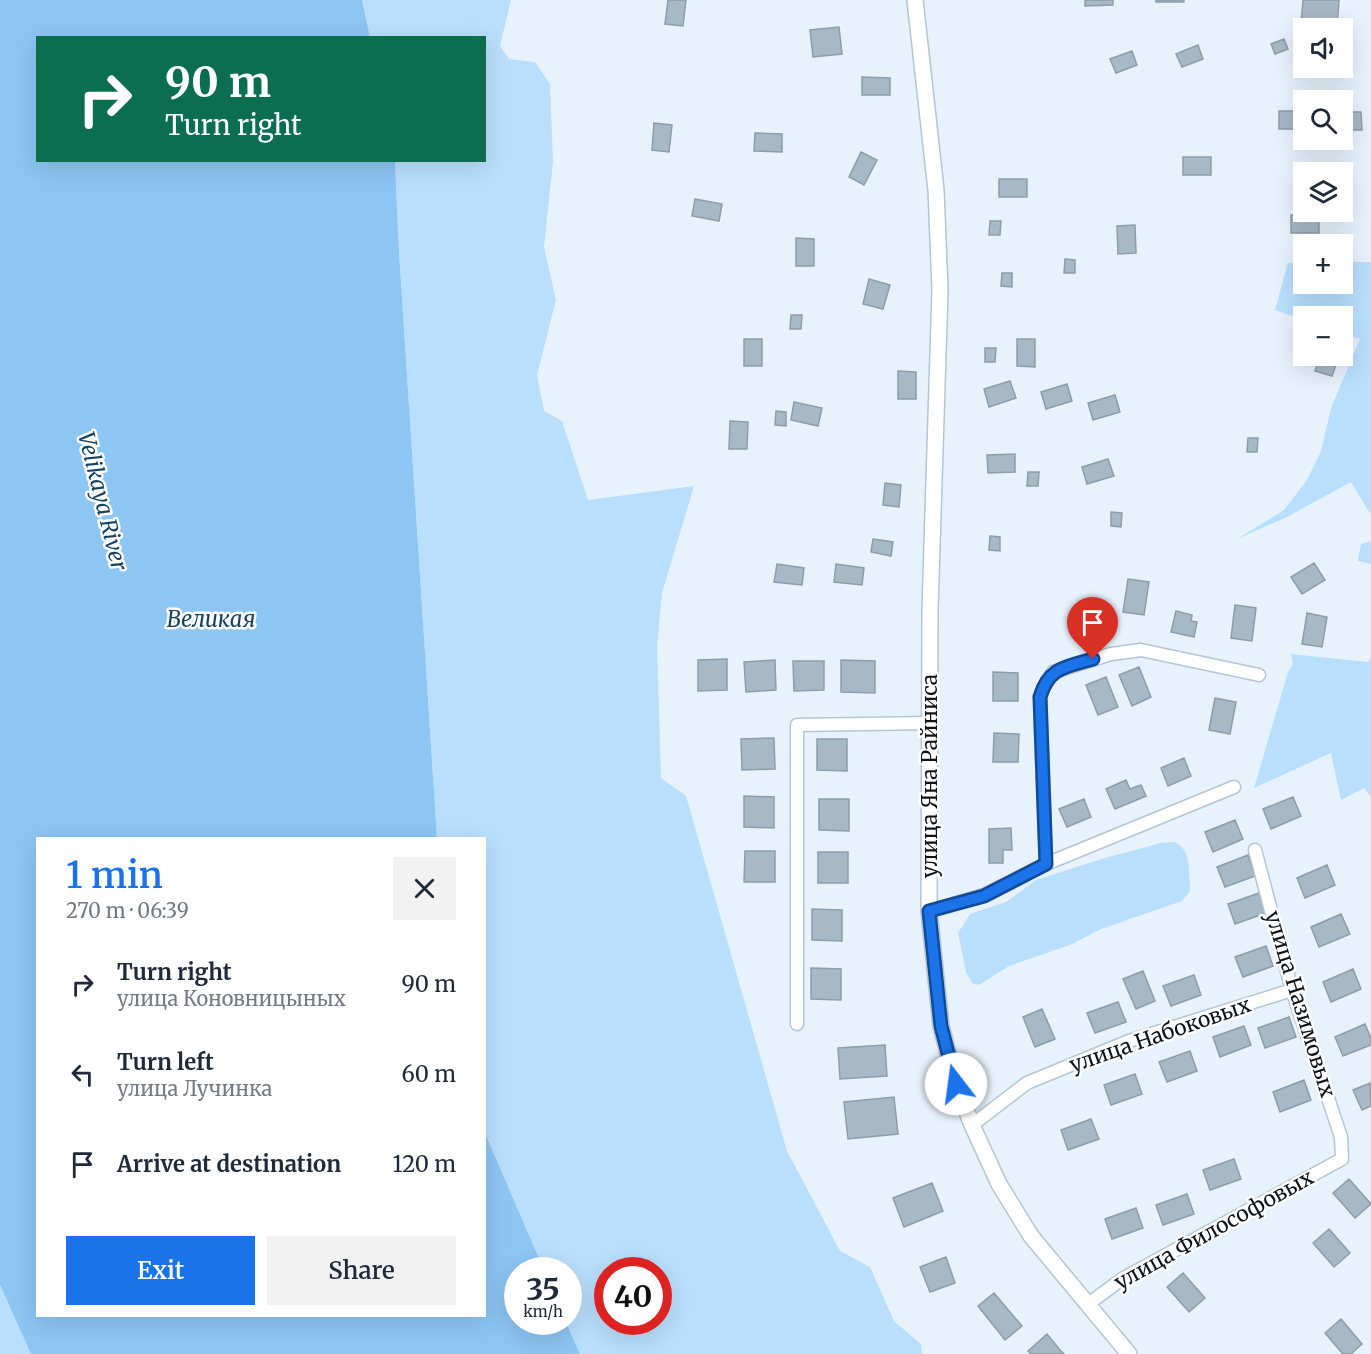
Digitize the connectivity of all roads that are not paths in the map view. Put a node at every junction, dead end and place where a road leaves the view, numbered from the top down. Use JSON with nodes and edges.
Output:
{"nodes":[{"id":1,"x":915,"y":0,"type":"edge"},
{"id":2,"x":1259,"y":675,"type":"dead end"},
{"id":3,"x":930,"y":723,"type":"junction"},
{"id":4,"x":1234,"y":787,"type":"dead end"},
{"id":5,"x":1255,"y":849,"type":"dead end"},
{"id":6,"x":1046,"y":864,"type":"junction"},
{"id":7,"x":929,"y":911,"type":"junction"},
{"id":8,"x":1292,"y":990,"type":"junction"},
{"id":9,"x":797,"y":1023,"type":"dead end"},
{"id":10,"x":972,"y":1125,"type":"junction"},
{"id":11,"x":1342,"y":1159,"type":"joint"},
{"id":12,"x":1087,"y":1305,"type":"junction"},
{"id":13,"x":1129,"y":1354,"type":"edge"}],
"edges":[{"from":1,"to":3,"type":"street","name":"улица Яна Райниса"},
{"from":2,"to":6,"type":"street"},
{"from":3,"to":7,"type":"street","name":"улица Яна Райниса"},
{"from":3,"to":9,"type":"street"},
{"from":4,"to":6,"type":"street"},
{"from":5,"to":8,"type":"street","name":"улица Назимовых"},
{"from":6,"to":7,"type":"street"},
{"from":7,"to":10,"type":"street","name":"улица Яна Райниса"},
{"from":8,"to":10,"type":"street","name":"улица Набоковых"},
{"from":8,"to":11,"type":"street","name":"улица Назимовых"},
{"from":10,"to":12,"type":"street","name":"улица Яна Райниса"},
{"from":11,"to":12,"type":"street","name":"улица Философовых"},
{"from":12,"to":13,"type":"street","name":"улица Яна Райниса"}]}
